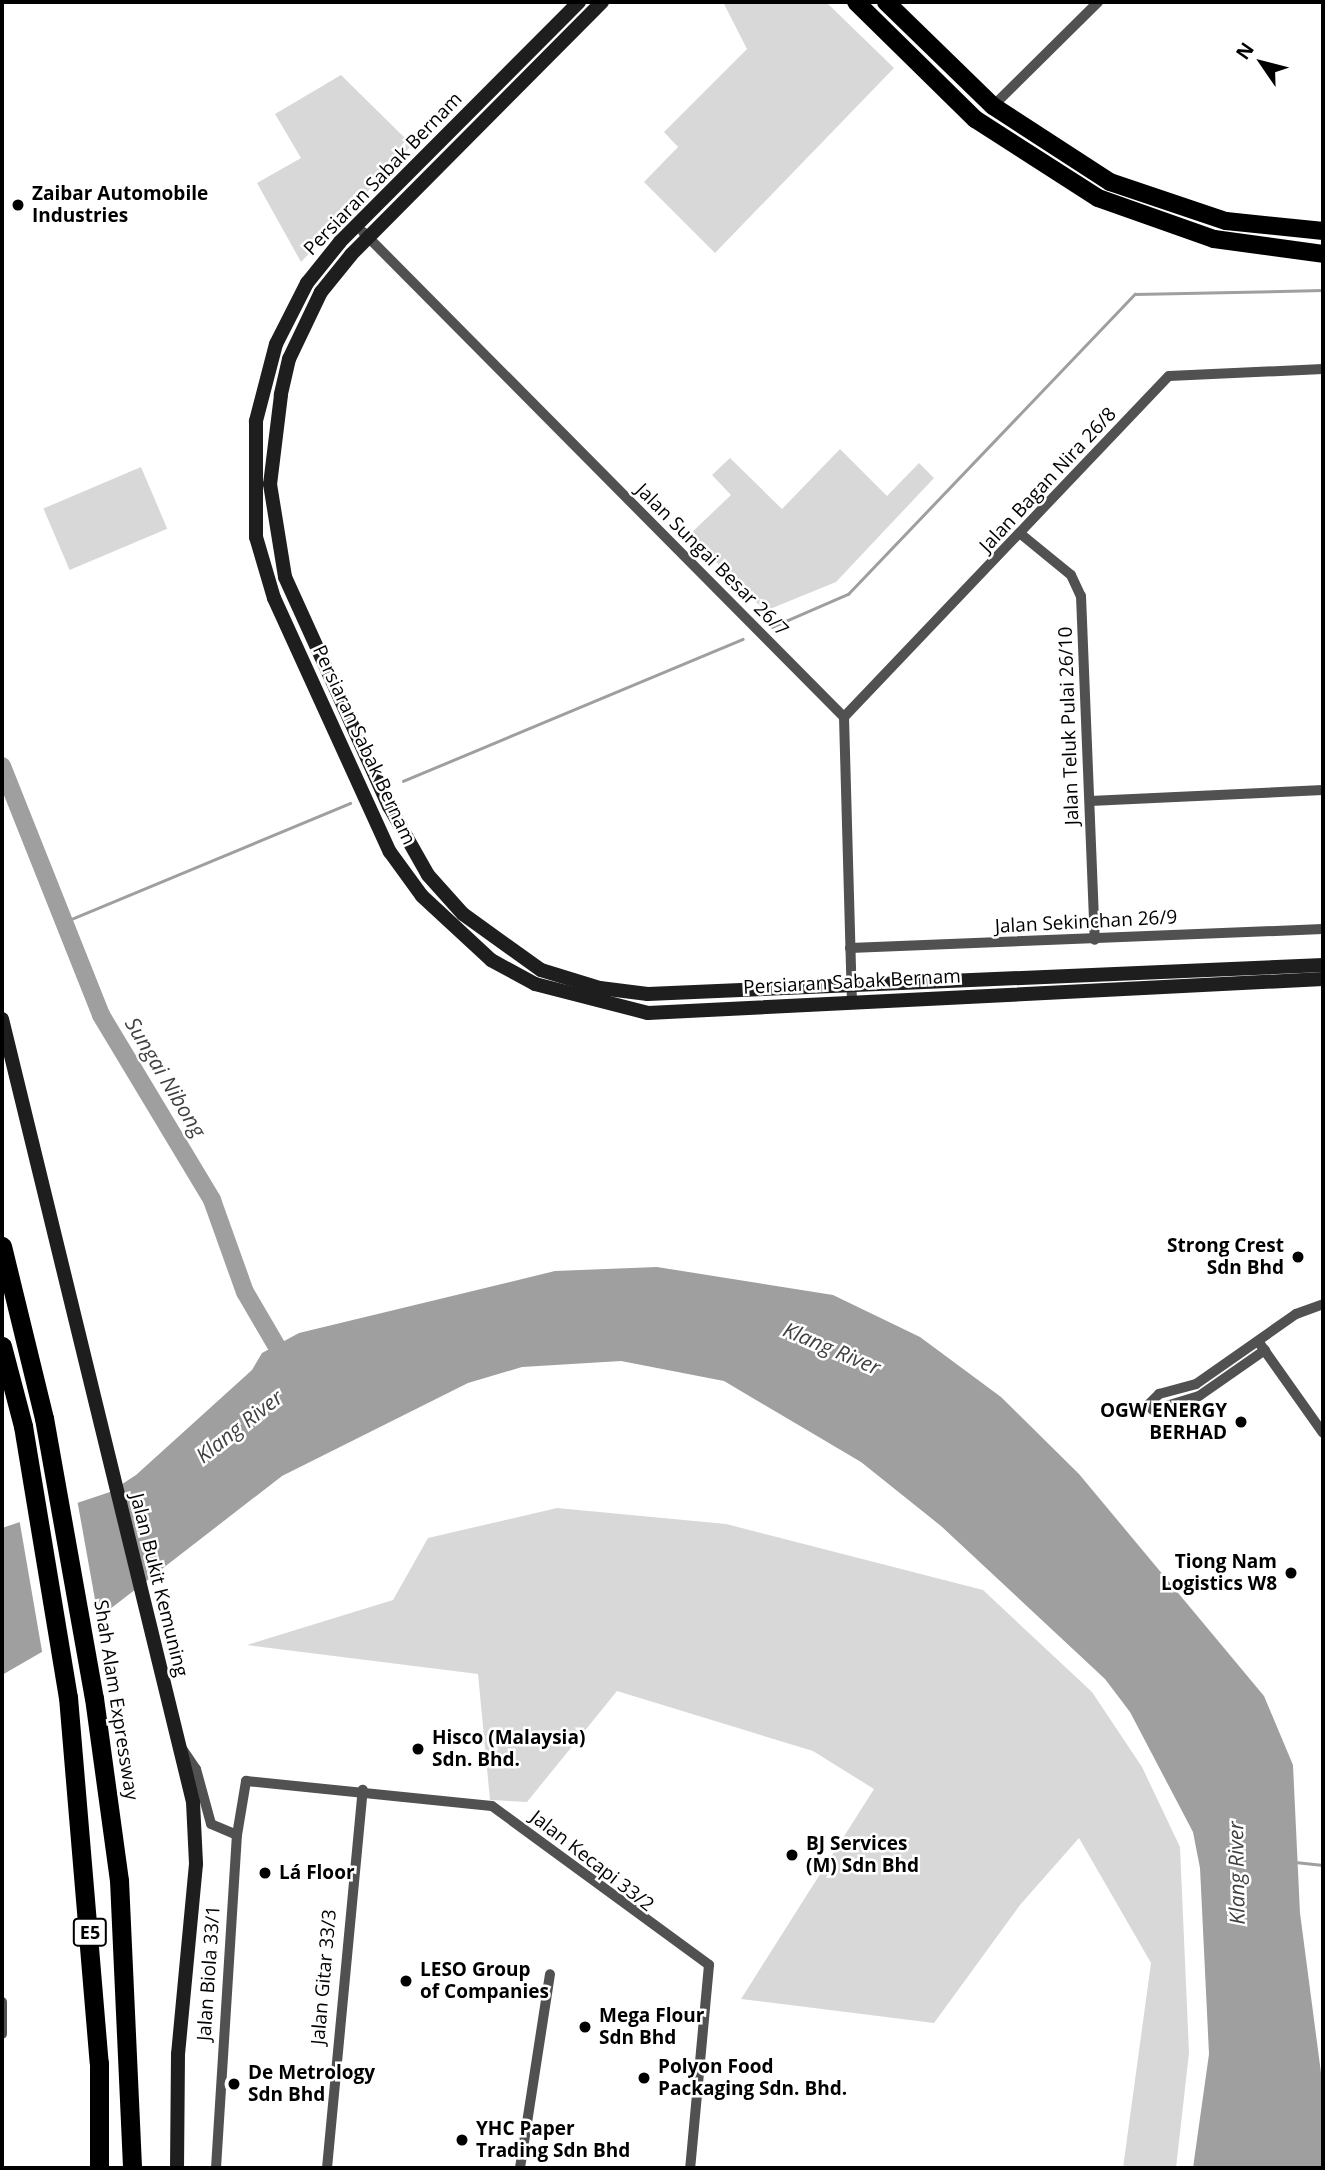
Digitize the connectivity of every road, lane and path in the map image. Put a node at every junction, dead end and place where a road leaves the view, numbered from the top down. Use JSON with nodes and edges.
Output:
{"nodes":[{"id":1,"x":579,"y":2,"type":"edge"},
{"id":2,"x":602,"y":2,"type":"edge"},
{"id":3,"x":856,"y":2,"type":"edge"},
{"id":4,"x":886,"y":2,"type":"edge"},
{"id":5,"x":1098,"y":2,"type":"edge"},
{"id":6,"x":993,"y":106,"type":"junction"},
{"id":7,"x":356,"y":226,"type":"junction"},
{"id":8,"x":1323,"y":231,"type":"edge"},
{"id":9,"x":368,"y":237,"type":"junction"},
{"id":10,"x":1323,"y":254,"type":"edge"},
{"id":11,"x":1323,"y":369,"type":"edge"},
{"id":12,"x":256,"y":421,"type":"junction"},
{"id":13,"x":276,"y":422,"type":"junction"},
{"id":14,"x":1022,"y":535,"type":"junction"},
{"id":15,"x":844,"y":717,"type":"junction"},
{"id":16,"x":1323,"y":790,"type":"edge"},
{"id":17,"x":1090,"y":801,"type":"junction"},
{"id":18,"x":1323,"y":929,"type":"edge"},
{"id":19,"x":1095,"y":940,"type":"junction"},
{"id":20,"x":850,"y":948,"type":"junction"},
{"id":21,"x":1323,"y":965,"type":"edge"},
{"id":22,"x":1323,"y":979,"type":"edge"},
{"id":23,"x":852,"y":984,"type":"junction"},
{"id":24,"x":852,"y":1000,"type":"junction"},
{"id":25,"x":2,"y":1020,"type":"edge"},
{"id":26,"x":2,"y":1245,"type":"edge"},
{"id":27,"x":1323,"y":1304,"type":"edge"},
{"id":28,"x":1261,"y":1345,"type":"junction"},
{"id":29,"x":2,"y":1346,"type":"edge"},
{"id":30,"x":1323,"y":1433,"type":"edge"},
{"id":31,"x":183,"y":1750,"type":"junction"},
{"id":32,"x":246,"y":1781,"type":"joint"},
{"id":33,"x":363,"y":1790,"type":"junction"},
{"id":34,"x":237,"y":1835,"type":"junction"},
{"id":35,"x":550,"y":1974,"type":"dead end"},
{"id":36,"x":2,"y":2002,"type":"edge"},
{"id":37,"x":2,"y":2034,"type":"edge"},
{"id":38,"x":99,"y":2168,"type":"edge"},
{"id":39,"x":132,"y":2168,"type":"edge"},
{"id":40,"x":177,"y":2168,"type":"edge"},
{"id":41,"x":216,"y":2168,"type":"edge"},
{"id":42,"x":327,"y":2168,"type":"edge"},
{"id":43,"x":520,"y":2168,"type":"edge"},
{"id":44,"x":690,"y":2168,"type":"edge"}],
"edges":[{"from":1,"to":7,"type":"street","name":"Persiaran Sabak Bernam"},
{"from":2,"to":9,"type":"street","name":"Persiaran Sabak Bernam"},
{"from":3,"to":10,"type":"main road"},
{"from":4,"to":6,"type":"main road"},
{"from":5,"to":6,"type":"street"},
{"from":6,"to":8,"type":"main road"},
{"from":7,"to":9,"type":"street","name":"Jalan Sungai Besar 26/7"},
{"from":7,"to":12,"type":"street","name":"Persiaran Sabak Bernam"},
{"from":9,"to":13,"type":"street","name":"Persiaran Sabak Bernam"},
{"from":9,"to":15,"type":"street","name":"Jalan Sungai Besar 26/7"},
{"from":11,"to":14,"type":"street","name":"Jalan Bagan Nira 26/8"},
{"from":12,"to":13,"type":"street"},
{"from":12,"to":24,"type":"street","name":"Persiaran Sabak Bernam"},
{"from":13,"to":23,"type":"street","name":"Persiaran Sabak Bernam"},
{"from":14,"to":15,"type":"street","name":"Jalan Bagan Nira 26/8"},
{"from":14,"to":17,"type":"street","name":"Jalan Teluk Pulai 26/10"},
{"from":15,"to":20,"type":"street"},
{"from":16,"to":17,"type":"street"},
{"from":17,"to":19,"type":"street","name":"Jalan Teluk Pulai 26/10"},
{"from":18,"to":19,"type":"street","name":"Jalan Sekinchan 26/9"},
{"from":19,"to":20,"type":"street","name":"Jalan Sekinchan 26/9"},
{"from":20,"to":23,"type":"street"},
{"from":21,"to":23,"type":"street","name":"Persiaran Sabak Bernam"},
{"from":22,"to":24,"type":"street","name":"Persiaran Sabak Bernam"},
{"from":23,"to":24,"type":"street"},
{"from":25,"to":31,"type":"street","name":"Jalan Bukit Kemuning"},
{"from":26,"to":39,"type":"highway","name":"Shah Alam Expressway","number":"E5"},
{"from":27,"to":28,"type":"street"},
{"from":28,"to":28,"type":"street"},
{"from":28,"to":30,"type":"street"},
{"from":29,"to":38,"type":"highway","number":"E5"},
{"from":31,"to":34,"type":"street"},
{"from":31,"to":40,"type":"street","name":"Jalan Bukit Kemuning"},
{"from":32,"to":33,"type":"street","name":"Jalan Kecapi 33/2"},
{"from":32,"to":34,"type":"street","name":"Jalan Biola 33/1"},
{"from":33,"to":42,"type":"street","name":"Jalan Gitar 33/3"},
{"from":33,"to":44,"type":"street","name":"Jalan Kecapi 33/2"},
{"from":34,"to":41,"type":"street","name":"Jalan Biola 33/1"},
{"from":35,"to":43,"type":"street"},
{"from":36,"to":37,"type":"street"}]}
